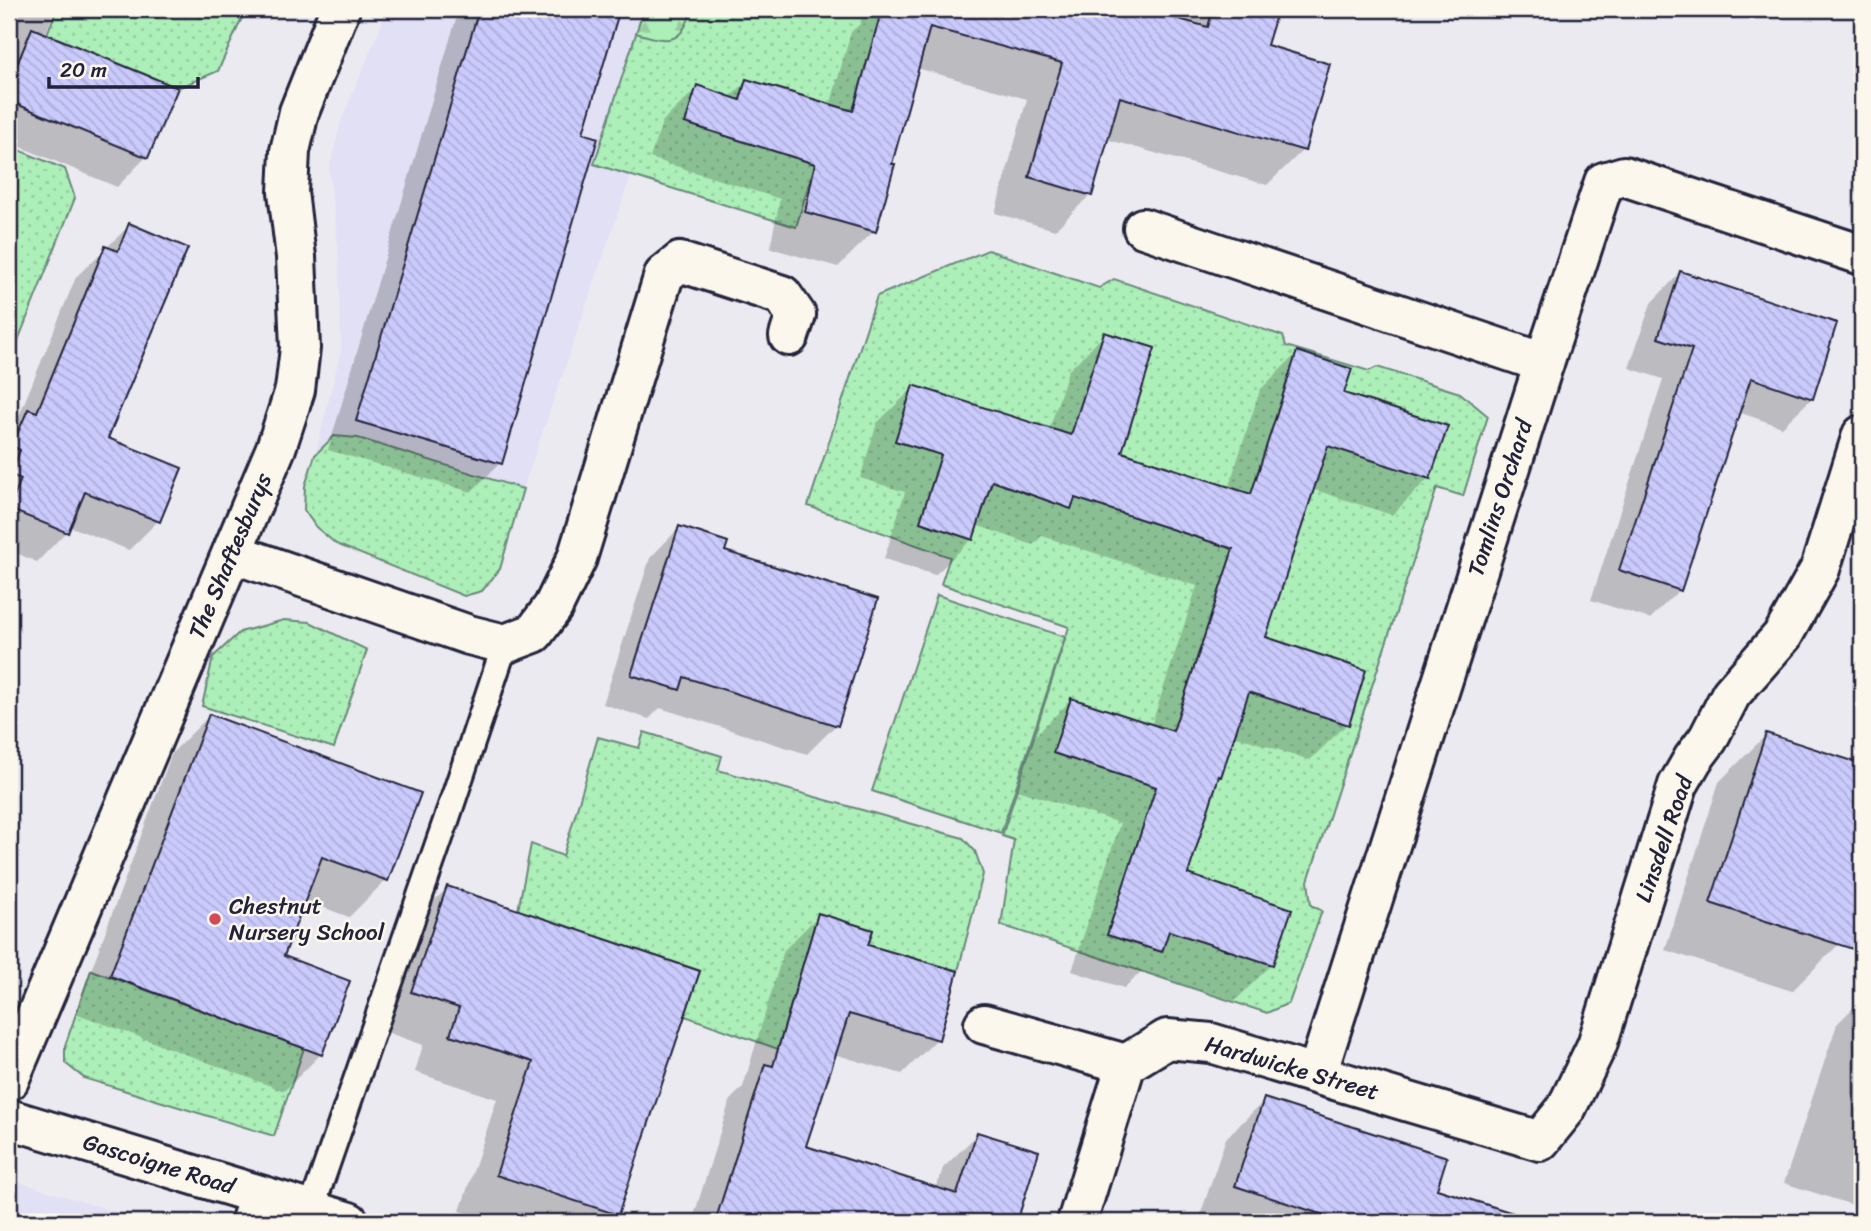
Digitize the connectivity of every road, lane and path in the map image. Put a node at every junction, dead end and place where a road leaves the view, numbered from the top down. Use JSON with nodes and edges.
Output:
{"nodes":[{"id":1,"x":340,"y":9,"type":"edge"},
{"id":2,"x":1143,"y":228,"type":"dead end"},
{"id":3,"x":1862,"y":255,"type":"edge"},
{"id":4,"x":789,"y":336,"type":"dead end"},
{"id":5,"x":1544,"y":363,"type":"junction"},
{"id":6,"x":1862,"y":435,"type":"edge"},
{"id":7,"x":232,"y":553,"type":"junction"},
{"id":8,"x":505,"y":644,"type":"junction"},
{"id":9,"x":984,"y":1024,"type":"dead end"},
{"id":10,"x":1126,"y":1064,"type":"junction"},
{"id":11,"x":1317,"y":1074,"type":"junction"},
{"id":12,"x":9,"y":1080,"type":"edge"},
{"id":13,"x":9,"y":1119,"type":"edge"},
{"id":14,"x":1540,"y":1141,"type":"joint"},
{"id":15,"x":248,"y":1208,"type":"edge"},
{"id":16,"x":311,"y":1210,"type":"junction"},
{"id":17,"x":349,"y":1222,"type":"edge"},
{"id":18,"x":1077,"y":1222,"type":"edge"}],
"edges":[{"from":1,"to":7,"type":"street","name":"The Shaftesburys"},
{"from":2,"to":5,"type":"street"},
{"from":3,"to":5,"type":"street","name":"Tomlins Orchard"},
{"from":4,"to":8,"type":"street"},
{"from":5,"to":11,"type":"street","name":"Tomlins Orchard"},
{"from":6,"to":14,"type":"street","name":"Linsdell Road"},
{"from":7,"to":8,"type":"street"},
{"from":7,"to":12,"type":"street","name":"The Shaftesburys"},
{"from":8,"to":16,"type":"lane"},
{"from":9,"to":10,"type":"street"},
{"from":10,"to":11,"type":"street","name":"Hardwicke Street"},
{"from":10,"to":18,"type":"street"},
{"from":11,"to":14,"type":"street","name":"Hardwicke Street"},
{"from":13,"to":15,"type":"street","name":"Gascoigne Road"},
{"from":15,"to":16,"type":"street","name":"Gascoigne Road"},
{"from":16,"to":17,"type":"street","name":"Gascoigne Road"}]}
